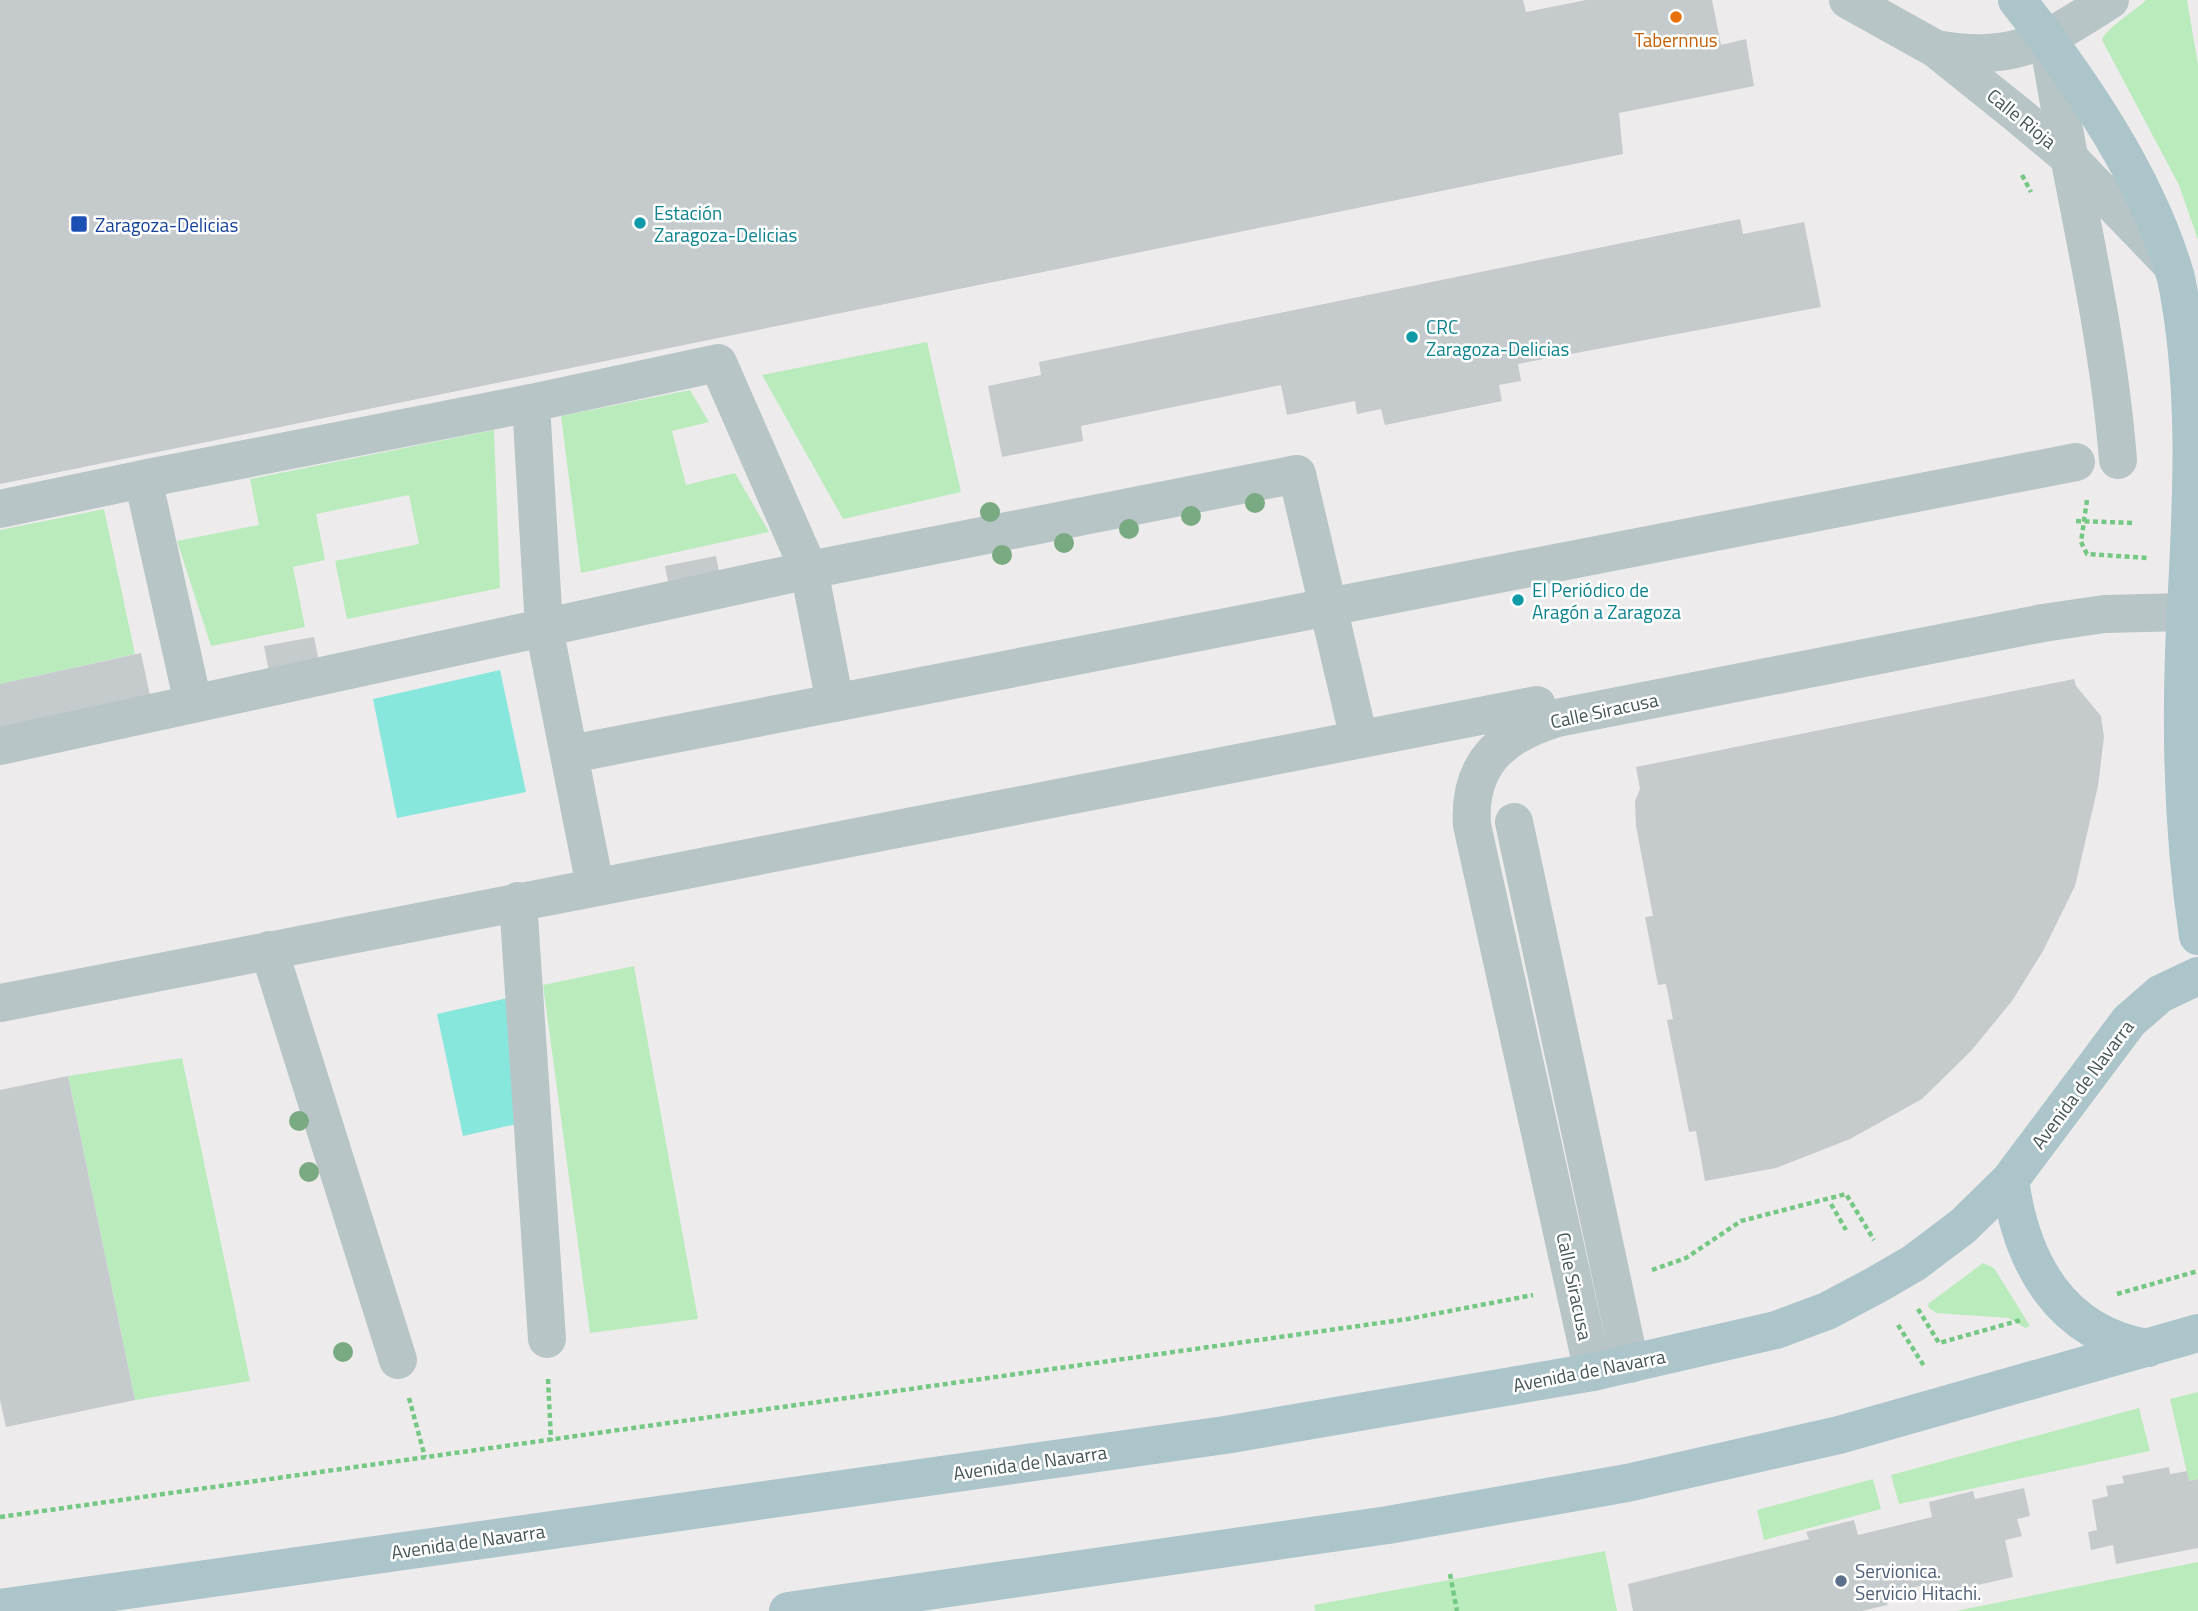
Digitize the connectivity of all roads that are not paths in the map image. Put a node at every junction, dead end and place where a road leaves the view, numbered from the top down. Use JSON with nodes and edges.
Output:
{"nodes":[{"id":1,"x":1848,"y":0,"type":"edge"},
{"id":2,"x":2017,"y":0,"type":"edge"},
{"id":3,"x":2110,"y":0,"type":"edge"},
{"id":4,"x":2048,"y":39,"type":"junction"},
{"id":5,"x":1936,"y":49,"type":"junction"},
{"id":6,"x":2066,"y":155,"type":"junction"},
{"id":7,"x":2172,"y":265,"type":"junction"},
{"id":8,"x":531,"y":403,"type":"junction"},
{"id":9,"x":2118,"y":460,"type":"dead end"},
{"id":10,"x":2082,"y":474,"type":"road end"},
{"id":11,"x":143,"y":479,"type":"junction"},
{"id":12,"x":0,"y":509,"type":"edge"},
{"id":13,"x":809,"y":570,"type":"junction"},
{"id":14,"x":1328,"y":607,"type":"junction"},
{"id":15,"x":2186,"y":612,"type":"junction"},
{"id":16,"x":544,"y":628,"type":"junction"},
{"id":17,"x":2191,"y":663,"type":"edge"},
{"id":18,"x":193,"y":703,"type":"junction"},
{"id":19,"x":835,"y":703,"type":"junction"},
{"id":20,"x":1537,"y":705,"type":"dead end"},
{"id":21,"x":1359,"y":739,"type":"junction"},
{"id":22,"x":0,"y":746,"type":"edge"},
{"id":23,"x":571,"y":754,"type":"junction"},
{"id":24,"x":1514,"y":822,"type":"dead end"},
{"id":25,"x":595,"y":886,"type":"junction"},
{"id":26,"x":518,"y":901,"type":"junction"},
{"id":27,"x":2198,"y":936,"type":"edge"},
{"id":28,"x":269,"y":950,"type":"junction"},
{"id":29,"x":2198,"y":976,"type":"edge"},
{"id":30,"x":0,"y":1003,"type":"edge"},
{"id":31,"x":2010,"y":1180,"type":"junction"},
{"id":32,"x":2198,"y":1333,"type":"edge"},
{"id":33,"x":547,"y":1339,"type":"road end"},
{"id":34,"x":2149,"y":1349,"type":"junction"},
{"id":35,"x":398,"y":1360,"type":"road end"},
{"id":36,"x":1630,"y":1364,"type":"junction"},
{"id":37,"x":1593,"y":1371,"type":"junction"},
{"id":38,"x":0,"y":1608,"type":"edge"},
{"id":39,"x":788,"y":1611,"type":"edge"}],
"edges":[{"from":1,"to":5,"type":"street","name":"Calle Rioja"},
{"from":2,"to":4,"type":"main road"},
{"from":3,"to":4,"type":"street"},
{"from":4,"to":5,"type":"street"},
{"from":4,"to":6,"type":"street"},
{"from":4,"to":7,"type":"main road"},
{"from":5,"to":6,"type":"street","name":"Calle Rioja"},
{"from":6,"to":7,"type":"street","name":"Calle Rioja"},
{"from":6,"to":9,"type":"street"},
{"from":7,"to":15,"type":"main road"},
{"from":8,"to":11,"type":"street"},
{"from":8,"to":13,"type":"street"},
{"from":8,"to":16,"type":"street"},
{"from":10,"to":14,"type":"street"},
{"from":11,"to":12,"type":"street"},
{"from":11,"to":18,"type":"street"},
{"from":13,"to":14,"type":"street"},
{"from":13,"to":16,"type":"street"},
{"from":13,"to":19,"type":"street"},
{"from":14,"to":19,"type":"street"},
{"from":14,"to":21,"type":"street"},
{"from":15,"to":17,"type":"main road"},
{"from":15,"to":37,"type":"street","name":"Calle Siracusa"},
{"from":16,"to":18,"type":"street"},
{"from":16,"to":23,"type":"street"},
{"from":17,"to":27,"type":"main road"},
{"from":18,"to":22,"type":"street"},
{"from":19,"to":23,"type":"street"},
{"from":20,"to":21,"type":"street"},
{"from":21,"to":25,"type":"street"},
{"from":23,"to":25,"type":"street"},
{"from":24,"to":36,"type":"street"},
{"from":25,"to":26,"type":"street"},
{"from":26,"to":28,"type":"street"},
{"from":26,"to":33,"type":"street"},
{"from":28,"to":30,"type":"street"},
{"from":28,"to":35,"type":"street"},
{"from":29,"to":31,"type":"main road","name":"Avenida de Navarra"},
{"from":31,"to":34,"type":"main road"},
{"from":31,"to":36,"type":"main road","name":"Avenida de Navarra"},
{"from":32,"to":34,"type":"main road"},
{"from":34,"to":39,"type":"main road"},
{"from":36,"to":37,"type":"main road","name":"Avenida de Navarra"},
{"from":37,"to":38,"type":"main road","name":"Avenida de Navarra"}]}
